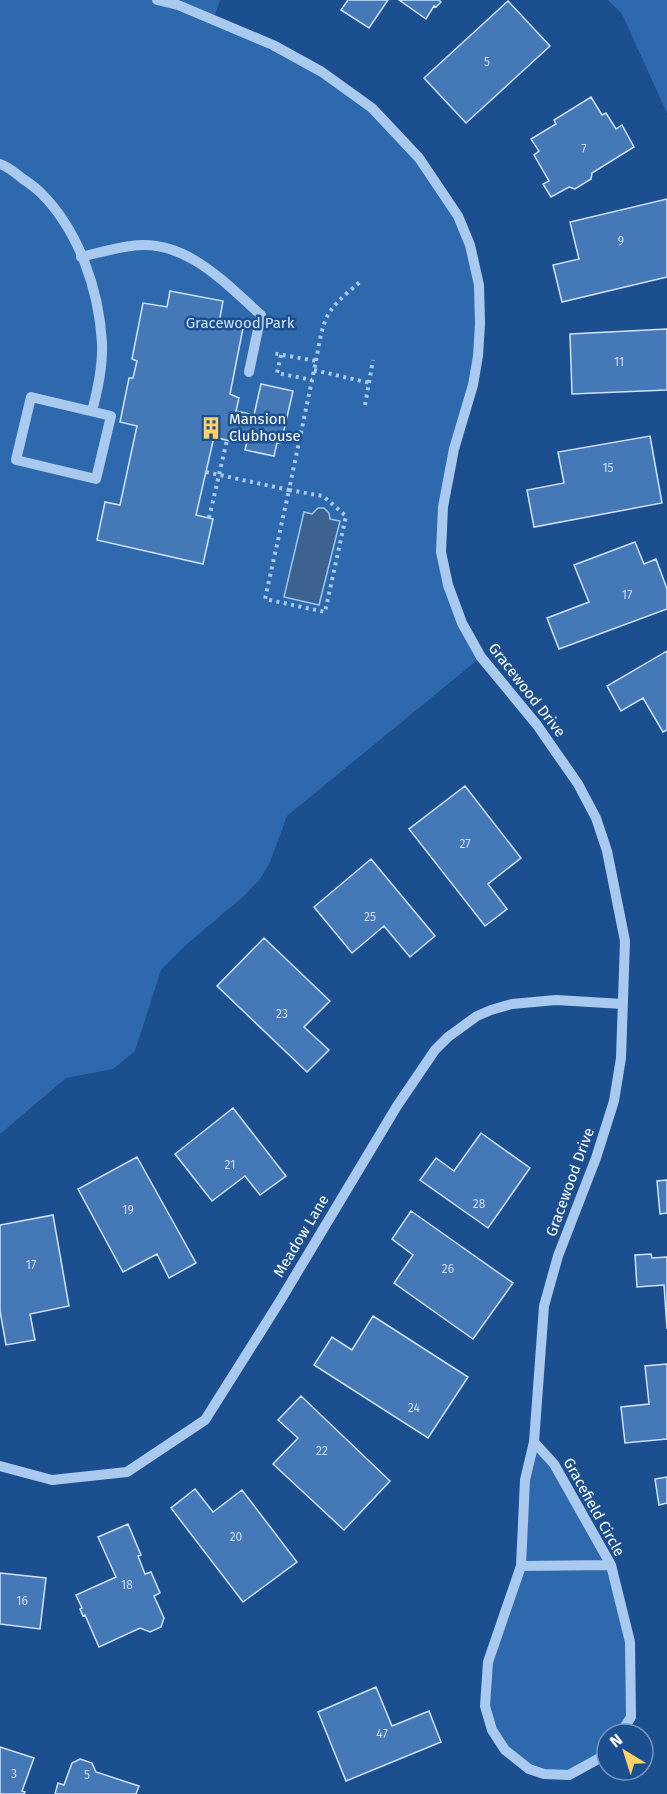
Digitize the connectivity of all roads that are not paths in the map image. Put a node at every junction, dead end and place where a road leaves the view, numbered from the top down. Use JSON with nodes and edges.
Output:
{"nodes":[{"id":1,"x":157,"y":0,"type":"edge"},
{"id":2,"x":0,"y":164,"type":"edge"},
{"id":3,"x":81,"y":257,"type":"junction"},
{"id":4,"x":249,"y":372,"type":"dead end"},
{"id":5,"x":92,"y":411,"type":"junction"},
{"id":6,"x":623,"y":1004,"type":"junction"},
{"id":7,"x":534,"y":1442,"type":"junction"},
{"id":8,"x":0,"y":1466,"type":"edge"},
{"id":9,"x":611,"y":1565,"type":"junction"},
{"id":10,"x":521,"y":1566,"type":"junction"},
{"id":11,"x":628,"y":1722,"type":"edge"},
{"id":12,"x":595,"y":1761,"type":"edge"}],
"edges":[{"from":1,"to":6,"type":"street","name":"Gracewood Drive"},
{"from":2,"to":3,"type":"street"},
{"from":3,"to":4,"type":"street"},
{"from":3,"to":5,"type":"street"},
{"from":5,"to":5,"type":"street"},
{"from":6,"to":7,"type":"street","name":"Gracewood Drive"},
{"from":6,"to":8,"type":"street","name":"Meadow Lane"},
{"from":7,"to":9,"type":"street","name":"Gracefield Circle"},
{"from":7,"to":10,"type":"street"},
{"from":9,"to":10,"type":"street"},
{"from":9,"to":11,"type":"street","name":"Gracefield Circle"},
{"from":10,"to":12,"type":"street"}]}
